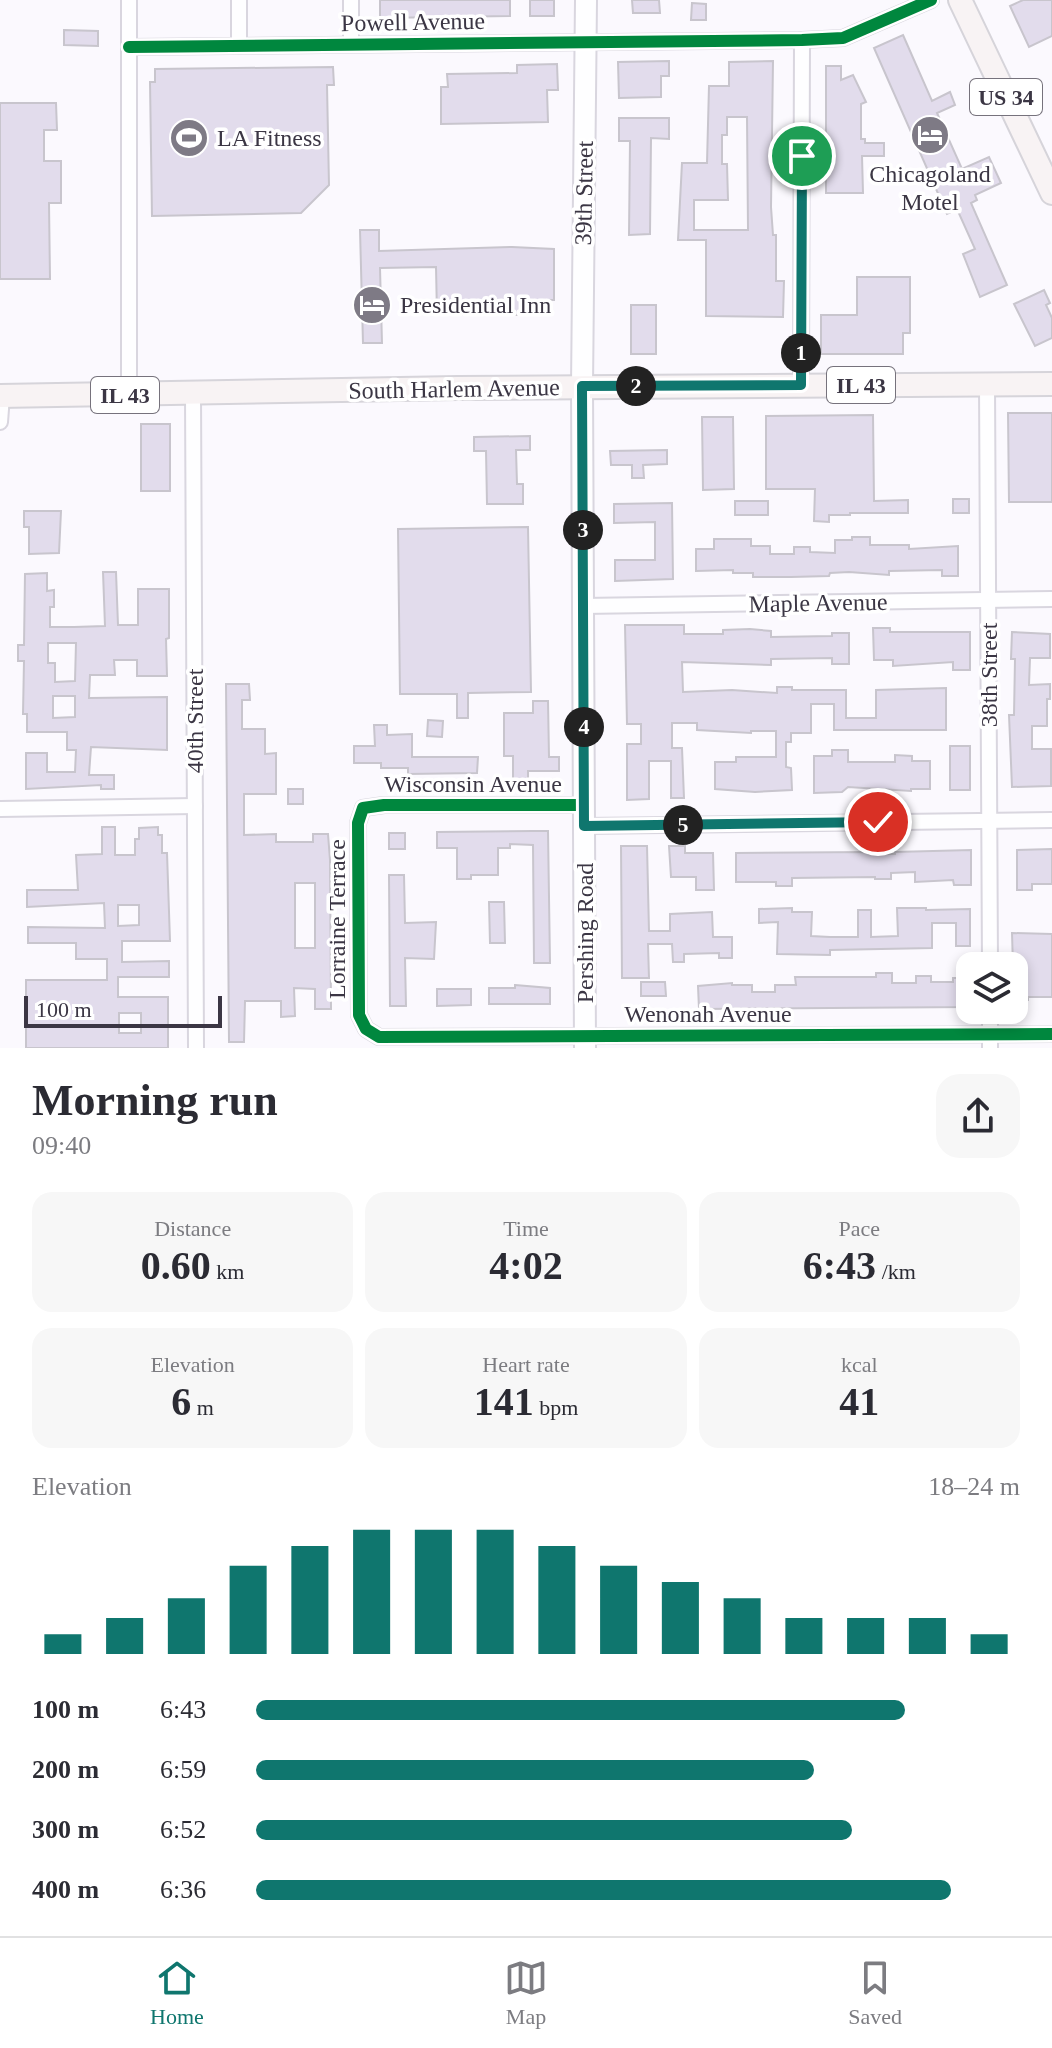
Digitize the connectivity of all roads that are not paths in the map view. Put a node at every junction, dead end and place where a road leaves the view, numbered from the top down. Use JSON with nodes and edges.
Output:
{"nodes":[{"id":1,"x":129,"y":0,"type":"edge"},
{"id":2,"x":239,"y":0,"type":"edge"},
{"id":3,"x":351,"y":0,"type":"edge"},
{"id":4,"x":586,"y":0,"type":"edge"},
{"id":5,"x":931,"y":0,"type":"edge"},
{"id":6,"x":960,"y":0,"type":"edge"},
{"id":7,"x":802,"y":40,"type":"junction"},
{"id":8,"x":586,"y":42,"type":"junction"},
{"id":9,"x":351,"y":44,"type":"junction"},
{"id":10,"x":239,"y":46,"type":"junction"},
{"id":11,"x":129,"y":47,"type":"junction"},
{"id":12,"x":1052,"y":193,"type":"edge"},
{"id":13,"x":987,"y":384,"type":"junction"},
{"id":14,"x":1052,"y":384,"type":"edge"},
{"id":15,"x":801,"y":385,"type":"junction"},
{"id":16,"x":582,"y":386,"type":"junction"},
{"id":17,"x":193,"y":394,"type":"junction"},
{"id":18,"x":129,"y":395,"type":"junction"},
{"id":19,"x":1,"y":396,"type":"edge"},
{"id":20,"x":0,"y":422,"type":"edge"},
{"id":21,"x":1052,"y":599,"type":"edge"},
{"id":22,"x":988,"y":600,"type":"junction"},
{"id":23,"x":583,"y":606,"type":"junction"},
{"id":24,"x":195,"y":806,"type":"junction"},
{"id":25,"x":363,"y":808,"type":"joint"},
{"id":26,"x":0,"y":809,"type":"edge"},
{"id":27,"x":584,"y":816,"type":"junction"},
{"id":28,"x":1052,"y":820,"type":"edge"},
{"id":29,"x":989,"y":821,"type":"junction"},
{"id":30,"x":990,"y":952,"type":"edge"},
{"id":31,"x":366,"y":1029,"type":"joint"},
{"id":32,"x":1052,"y":1034,"type":"edge"},
{"id":33,"x":990,"y":1041,"type":"edge"},
{"id":34,"x":585,"y":1043,"type":"edge"},
{"id":35,"x":196,"y":1048,"type":"edge"}],
"edges":[{"from":1,"to":11,"type":"street"},
{"from":2,"to":10,"type":"street"},
{"from":3,"to":9,"type":"street"},
{"from":4,"to":8,"type":"main road","name":"39th Street"},
{"from":5,"to":7,"type":"street","name":"Powell Avenue"},
{"from":6,"to":12,"type":"main road","number":"US 34"},
{"from":7,"to":8,"type":"street","name":"Powell Avenue"},
{"from":7,"to":15,"type":"street"},
{"from":8,"to":9,"type":"street","name":"Powell Avenue"},
{"from":8,"to":16,"type":"main road","name":"39th Street"},
{"from":9,"to":10,"type":"street","name":"Powell Avenue"},
{"from":10,"to":11,"type":"street","name":"Powell Avenue"},
{"from":11,"to":18,"type":"street"},
{"from":13,"to":14,"type":"main road","name":"South Harlem Avenue","number":"IL 43"},
{"from":13,"to":15,"type":"main road","name":"South Harlem Avenue","number":"IL 43"},
{"from":13,"to":22,"type":"street","name":"38th Street"},
{"from":15,"to":16,"type":"main road","name":"South Harlem Avenue","number":"IL 43"},
{"from":16,"to":17,"type":"main road","name":"South Harlem Avenue","number":"IL 43"},
{"from":16,"to":23,"type":"main road","name":"Pershing Road"},
{"from":17,"to":18,"type":"main road","name":"South Harlem Avenue","number":"IL 43"},
{"from":17,"to":24,"type":"street","name":"40th Street"},
{"from":18,"to":19,"type":"main road","name":"South Harlem Avenue","number":"IL 43"},
{"from":19,"to":20,"type":"street"},
{"from":21,"to":22,"type":"street","name":"Maple Avenue"},
{"from":22,"to":23,"type":"street","name":"Maple Avenue"},
{"from":22,"to":29,"type":"street","name":"38th Street"},
{"from":23,"to":27,"type":"main road","name":"Pershing Road"},
{"from":24,"to":26,"type":"street"},
{"from":24,"to":35,"type":"street","name":"40th Street"},
{"from":25,"to":27,"type":"street","name":"Wisconsin Avenue"},
{"from":25,"to":31,"type":"street","name":"Lorraine Terrace"},
{"from":27,"to":29,"type":"street","name":"Wisconsin Avenue"},
{"from":27,"to":34,"type":"main road","name":"Pershing Road"},
{"from":28,"to":29,"type":"street","name":"Wisconsin Avenue"},
{"from":29,"to":30,"type":"street","name":"38th Street"},
{"from":31,"to":34,"type":"street","name":"Wenonah Avenue"},
{"from":32,"to":33,"type":"street","name":"Wenonah Avenue"},
{"from":33,"to":34,"type":"street","name":"Wenonah Avenue"}]}
